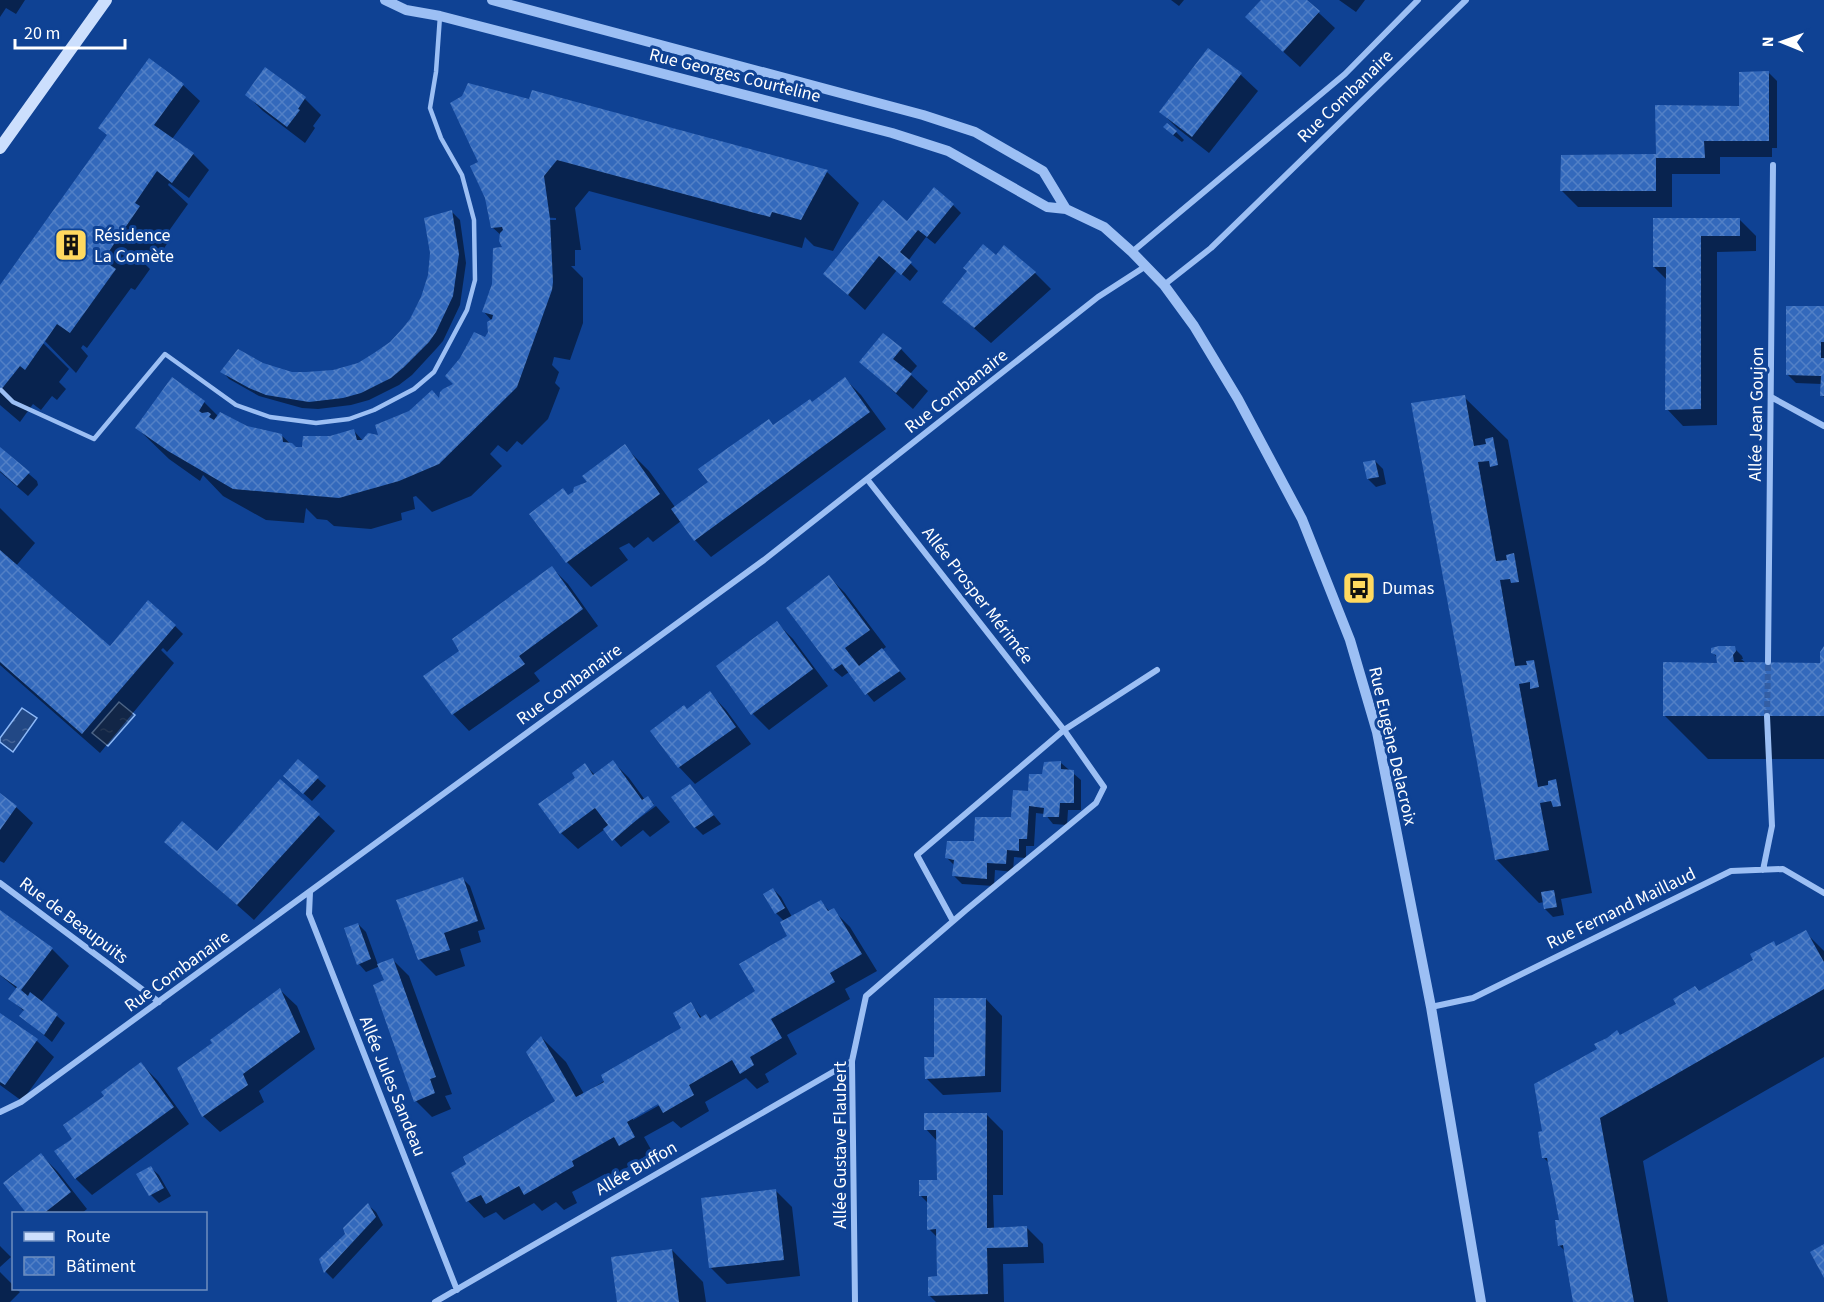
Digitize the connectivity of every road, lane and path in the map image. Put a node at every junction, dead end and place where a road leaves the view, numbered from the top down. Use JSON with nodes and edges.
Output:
{"nodes":[{"id":1,"x":106,"y":0,"type":"edge"},
{"id":2,"x":385,"y":0,"type":"edge"},
{"id":3,"x":492,"y":0,"type":"edge"},
{"id":4,"x":1418,"y":0,"type":"edge"},
{"id":5,"x":1466,"y":0,"type":"edge"},
{"id":6,"x":440,"y":16,"type":"junction"},
{"id":7,"x":0,"y":148,"type":"edge"},
{"id":8,"x":1773,"y":165,"type":"dead end"},
{"id":9,"x":1066,"y":209,"type":"junction"},
{"id":10,"x":1131,"y":252,"type":"junction"},
{"id":11,"x":1146,"y":266,"type":"junction"},
{"id":12,"x":1164,"y":285,"type":"junction"},
{"id":13,"x":1,"y":390,"type":"edge"},
{"id":14,"x":1772,"y":397,"type":"junction"},
{"id":15,"x":1824,"y":426,"type":"edge"},
{"id":16,"x":867,"y":479,"type":"junction"},
{"id":17,"x":1768,"y":662,"type":"tunnel mouth"},
{"id":18,"x":1157,"y":670,"type":"dead end"},
{"id":19,"x":1767,"y":716,"type":"tunnel mouth"},
{"id":20,"x":1064,"y":730,"type":"junction"},
{"id":21,"x":1762,"y":870,"type":"junction"},
{"id":22,"x":0,"y":883,"type":"edge"},
{"id":23,"x":310,"y":892,"type":"junction"},
{"id":24,"x":1824,"y":893,"type":"edge"},
{"id":25,"x":953,"y":921,"type":"junction"},
{"id":26,"x":159,"y":1002,"type":"junction"},
{"id":27,"x":1431,"y":1007,"type":"junction"},
{"id":28,"x":852,"y":1061,"type":"junction"},
{"id":29,"x":0,"y":1112,"type":"edge"},
{"id":30,"x":457,"y":1290,"type":"junction"},
{"id":31,"x":435,"y":1302,"type":"edge"},
{"id":32,"x":855,"y":1302,"type":"edge"},
{"id":33,"x":1481,"y":1302,"type":"edge"}],
"edges":[{"from":1,"to":7,"type":"main road"},
{"from":2,"to":6,"type":"street","name":"Rue Georges Courteline"},
{"from":3,"to":9,"type":"street","name":"Rue Georges Courteline"},
{"from":4,"to":10,"type":"street","name":"Rue Combanaire"},
{"from":5,"to":12,"type":"street","name":"Rue Combanaire"},
{"from":6,"to":9,"type":"street","name":"Rue Georges Courteline"},
{"from":6,"to":13,"type":"lane"},
{"from":8,"to":14,"type":"street","name":"Allée Jean Goujon"},
{"from":9,"to":10,"type":"street","name":"Rue Georges Courteline"},
{"from":10,"to":11,"type":"street","name":"Rue Eugène Delacroix"},
{"from":11,"to":12,"type":"street","name":"Rue Eugène Delacroix"},
{"from":11,"to":16,"type":"street","name":"Rue Combanaire"},
{"from":12,"to":27,"type":"street","name":"Rue Eugène Delacroix"},
{"from":14,"to":15,"type":"street"},
{"from":14,"to":17,"type":"street","name":"Allée Jean Goujon"},
{"from":16,"to":20,"type":"street","name":"Allée Prosper Mérimée"},
{"from":16,"to":23,"type":"street","name":"Rue Combanaire"},
{"from":18,"to":20,"type":"street"},
{"from":19,"to":21,"type":"street"},
{"from":20,"to":25,"type":"street"},
{"from":20,"to":25,"type":"street","name":"Allée Gustave Flaubert"},
{"from":21,"to":24,"type":"street","name":"Rue Fernand Maillaud"},
{"from":21,"to":27,"type":"street","name":"Rue Fernand Maillaud"},
{"from":22,"to":26,"type":"street","name":"Rue de Beaupuits"},
{"from":23,"to":26,"type":"street","name":"Rue Combanaire"},
{"from":23,"to":30,"type":"street","name":"Allée Jules Sandeau"},
{"from":25,"to":28,"type":"street","name":"Allée Gustave Flaubert"},
{"from":26,"to":29,"type":"street","name":"Rue Combanaire"},
{"from":27,"to":33,"type":"street","name":"Rue Eugène Delacroix"},
{"from":28,"to":30,"type":"street","name":"Allée Buffon"},
{"from":28,"to":32,"type":"street","name":"Allée Gustave Flaubert"},
{"from":30,"to":31,"type":"street","name":"Allée Buffon"}]}
